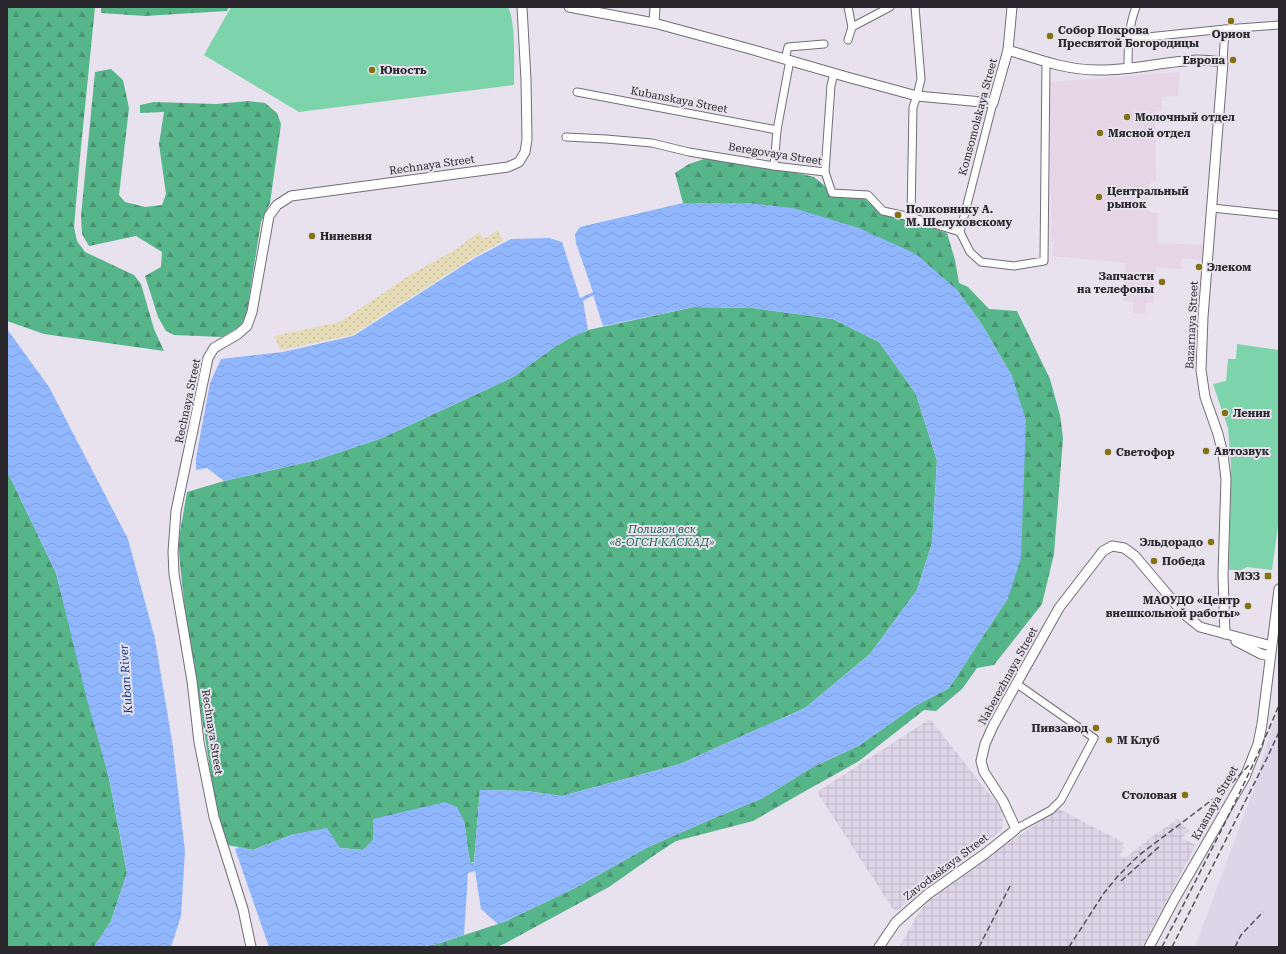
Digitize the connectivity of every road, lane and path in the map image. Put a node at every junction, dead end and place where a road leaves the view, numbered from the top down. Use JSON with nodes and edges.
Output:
{"nodes":[{"id":1,"x":522,"y":7,"type":"edge"},
{"id":2,"x":569,"y":7,"type":"edge"},
{"id":3,"x":655,"y":7,"type":"edge"},
{"id":4,"x":848,"y":7,"type":"edge"},
{"id":5,"x":890,"y":7,"type":"edge"},
{"id":6,"x":915,"y":7,"type":"edge"},
{"id":7,"x":1012,"y":7,"type":"edge"},
{"id":8,"x":1136,"y":7,"type":"edge"},
{"id":9,"x":654,"y":24,"type":"junction"},
{"id":10,"x":1279,"y":25,"type":"edge"},
{"id":11,"x":852,"y":27,"type":"junction"},
{"id":12,"x":1225,"y":29,"type":"junction"},
{"id":13,"x":1128,"y":39,"type":"junction"},
{"id":14,"x":848,"y":40,"type":"dead end"},
{"id":15,"x":824,"y":44,"type":"dead end"},
{"id":16,"x":1008,"y":50,"type":"junction"},
{"id":17,"x":787,"y":60,"type":"junction"},
{"id":18,"x":1046,"y":62,"type":"junction"},
{"id":19,"x":1223,"y":62,"type":"junction"},
{"id":20,"x":1128,"y":69,"type":"junction"},
{"id":21,"x":834,"y":74,"type":"junction"},
{"id":22,"x":577,"y":92,"type":"dead end"},
{"id":23,"x":917,"y":96,"type":"junction"},
{"id":24,"x":993,"y":103,"type":"junction"},
{"id":25,"x":777,"y":130,"type":"junction"},
{"id":26,"x":566,"y":137,"type":"dead end"},
{"id":27,"x":774,"y":166,"type":"junction"},
{"id":28,"x":825,"y":172,"type":"junction"},
{"id":29,"x":1212,"y":208,"type":"junction"},
{"id":30,"x":1279,"y":215,"type":"edge"},
{"id":31,"x":911,"y":217,"type":"junction"},
{"id":32,"x":960,"y":232,"type":"junction"},
{"id":33,"x":1279,"y":589,"type":"edge"},
{"id":34,"x":1225,"y":634,"type":"junction"},
{"id":35,"x":1272,"y":646,"type":"junction"},
{"id":36,"x":1270,"y":656,"type":"junction"},
{"id":37,"x":1017,"y":684,"type":"junction"},
{"id":38,"x":1016,"y":829,"type":"junction"},
{"id":39,"x":251,"y":947,"type":"edge"},
{"id":40,"x":879,"y":947,"type":"edge"},
{"id":41,"x":1149,"y":947,"type":"edge"}],
"edges":[{"from":1,"to":39,"type":"main road","name":"Rechnaya Street"},
{"from":2,"to":9,"type":"main road"},
{"from":3,"to":9,"type":"main road"},
{"from":4,"to":11,"type":"street"},
{"from":5,"to":11,"type":"street"},
{"from":6,"to":23,"type":"street"},
{"from":7,"to":16,"type":"main road","name":"Komsomolskaya Street"},
{"from":8,"to":13,"type":"street"},
{"from":9,"to":17,"type":"main road"},
{"from":10,"to":12,"type":"street"},
{"from":11,"to":14,"type":"street"},
{"from":12,"to":13,"type":"street"},
{"from":12,"to":19,"type":"street","name":"Bazarnaya Street"},
{"from":13,"to":20,"type":"street"},
{"from":15,"to":17,"type":"street"},
{"from":16,"to":18,"type":"main road"},
{"from":16,"to":24,"type":"main road","name":"Komsomolskaya Street"},
{"from":17,"to":21,"type":"main road"},
{"from":17,"to":25,"type":"street"},
{"from":18,"to":20,"type":"main road"},
{"from":18,"to":32,"type":"street"},
{"from":19,"to":20,"type":"main road"},
{"from":19,"to":29,"type":"main road","name":"Bazarnaya Street"},
{"from":21,"to":23,"type":"main road"},
{"from":21,"to":28,"type":"street"},
{"from":22,"to":25,"type":"street","name":"Kubanskaya Street"},
{"from":23,"to":24,"type":"main road"},
{"from":23,"to":31,"type":"street"},
{"from":24,"to":32,"type":"street","name":"Komsomolskaya Street"},
{"from":25,"to":27,"type":"street"},
{"from":26,"to":27,"type":"street","name":"Beregovaya Street"},
{"from":27,"to":28,"type":"street","name":"Beregovaya Street"},
{"from":28,"to":31,"type":"street","name":"Beregovaya Street"},
{"from":29,"to":30,"type":"street"},
{"from":29,"to":34,"type":"main road","name":"Bazarnaya Street"},
{"from":31,"to":32,"type":"street","name":"Beregovaya Street"},
{"from":33,"to":35,"type":"main road","name":"Krasnaya Street"},
{"from":34,"to":35,"type":"main road"},
{"from":34,"to":36,"type":"main road"},
{"from":34,"to":37,"type":"main road","name":"Naberezhnaya Street"},
{"from":35,"to":36,"type":"main road","name":"Krasnaya Street"},
{"from":36,"to":41,"type":"main road","name":"Krasnaya Street"},
{"from":37,"to":38,"type":"main road","name":"Naberezhnaya Street"},
{"from":37,"to":38,"type":"street"},
{"from":38,"to":40,"type":"main road","name":"Zavodaskaya Street"}]}
